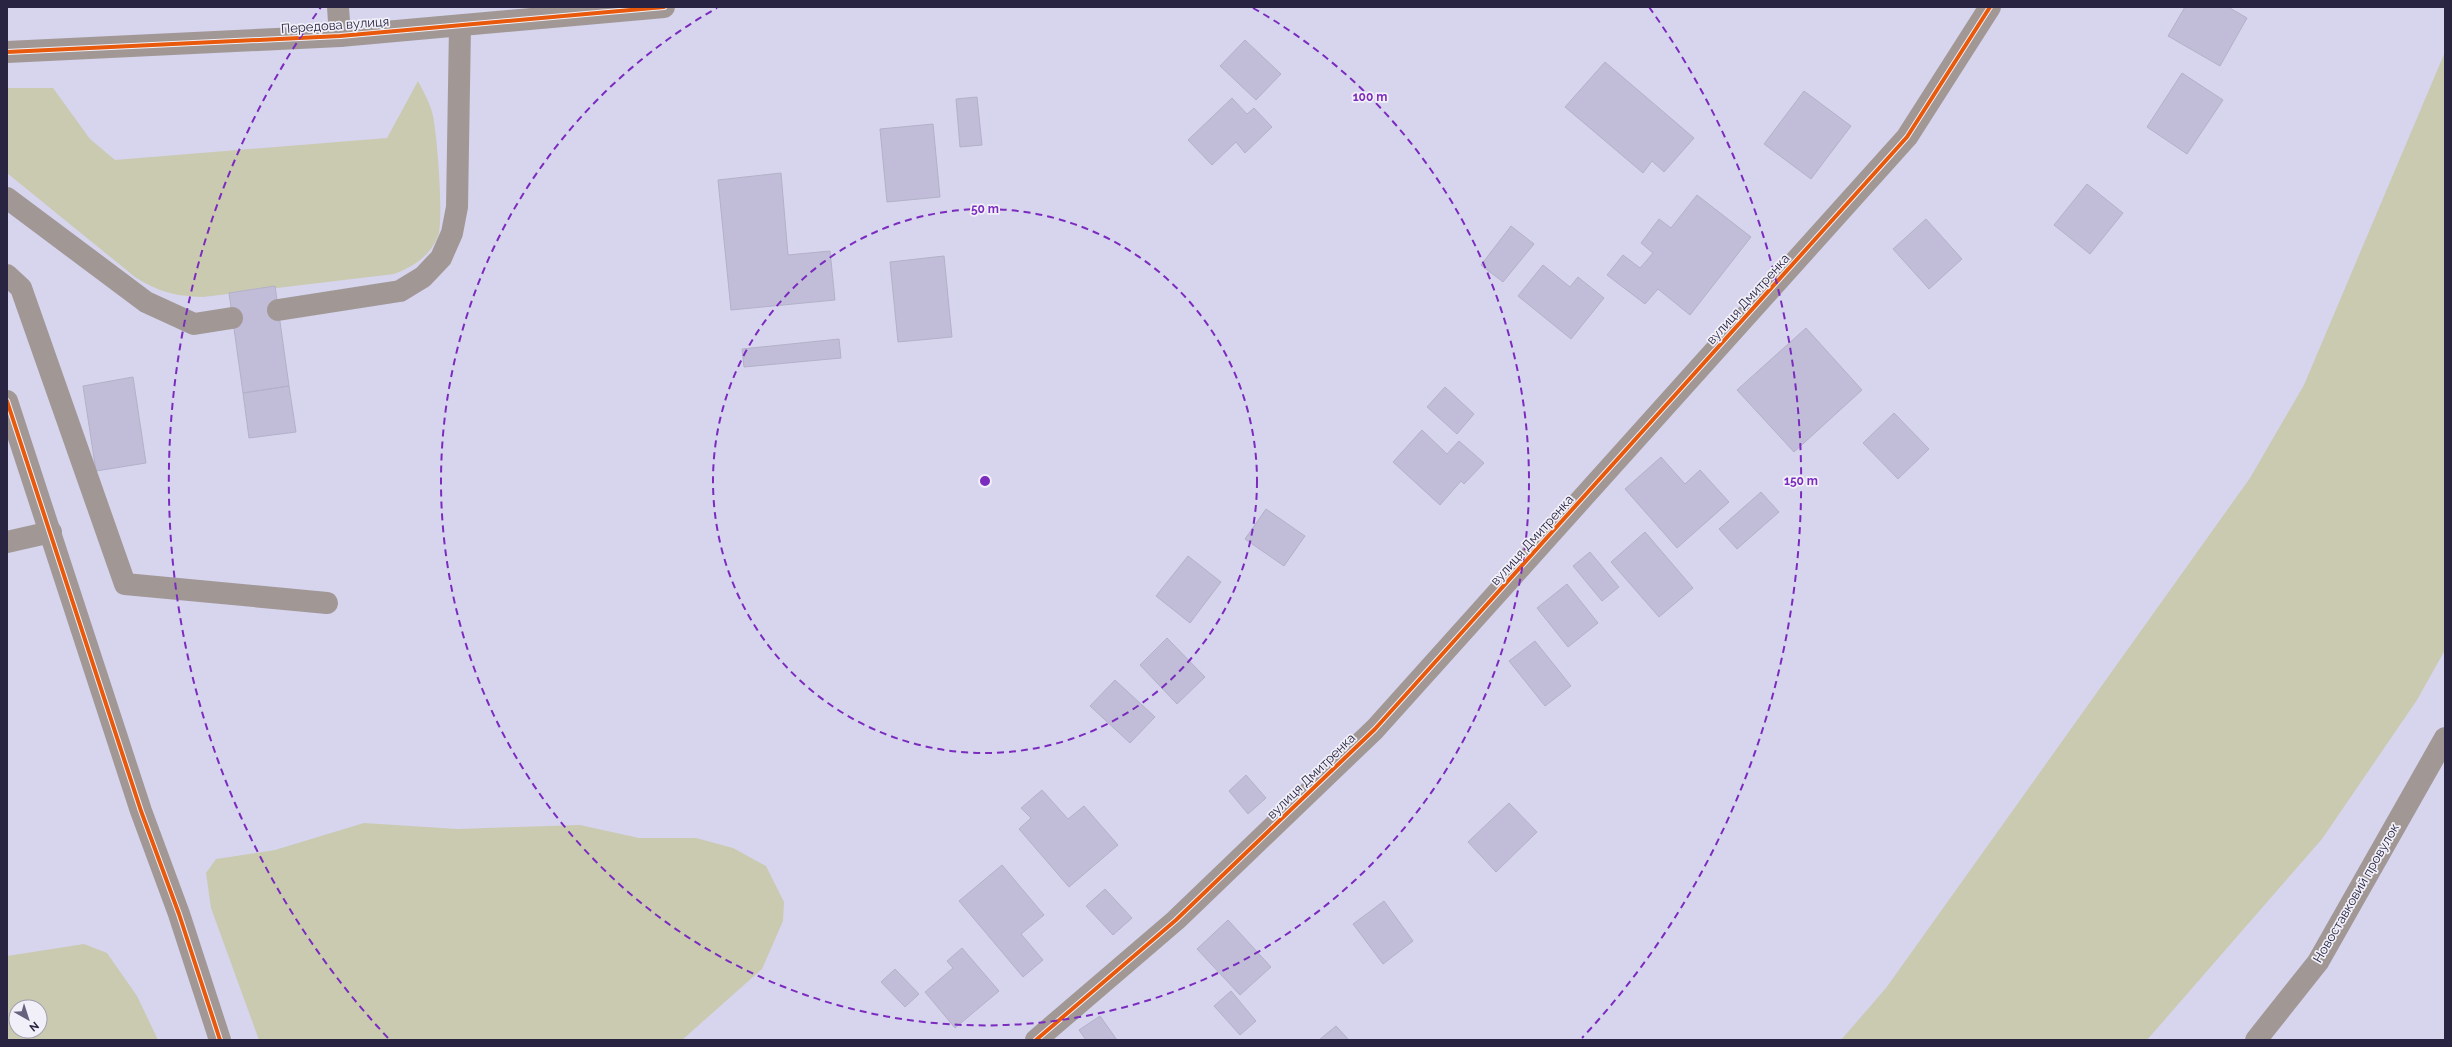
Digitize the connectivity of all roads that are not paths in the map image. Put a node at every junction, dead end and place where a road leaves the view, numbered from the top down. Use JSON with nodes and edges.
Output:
{"nodes":[{"id":1,"x":338,"y":7,"type":"edge"},
{"id":2,"x":664,"y":7,"type":"edge"},
{"id":3,"x":1990,"y":7,"type":"edge"},
{"id":4,"x":460,"y":26,"type":"junction"},
{"id":5,"x":340,"y":36,"type":"junction"},
{"id":6,"x":7,"y":52,"type":"edge"},
{"id":7,"x":7,"y":198,"type":"edge"},
{"id":8,"x":7,"y":275,"type":"edge"},
{"id":9,"x":278,"y":310,"type":"dead end"},
{"id":10,"x":232,"y":318,"type":"dead end"},
{"id":11,"x":7,"y":401,"type":"edge"},
{"id":12,"x":51,"y":532,"type":"junction"},
{"id":13,"x":7,"y":542,"type":"edge"},
{"id":14,"x":327,"y":603,"type":"dead end"},
{"id":15,"x":2445,"y":738,"type":"edge"},
{"id":16,"x":220,"y":1040,"type":"edge"},
{"id":17,"x":1036,"y":1040,"type":"edge"},
{"id":18,"x":2256,"y":1040,"type":"edge"}],
"edges":[{"from":1,"to":5,"type":"street"},
{"from":2,"to":4,"type":"street","name":"Передова вулиця"},
{"from":3,"to":17,"type":"street","name":"вулиця Дмитренка"},
{"from":4,"to":5,"type":"street","name":"Передова вулиця"},
{"from":4,"to":9,"type":"street"},
{"from":5,"to":6,"type":"street","name":"Передова вулиця"},
{"from":7,"to":10,"type":"street"},
{"from":8,"to":14,"type":"street"},
{"from":11,"to":12,"type":"street"},
{"from":12,"to":13,"type":"street"},
{"from":12,"to":16,"type":"street"},
{"from":15,"to":18,"type":"street","name":"Новоставковий провулок"}]}
